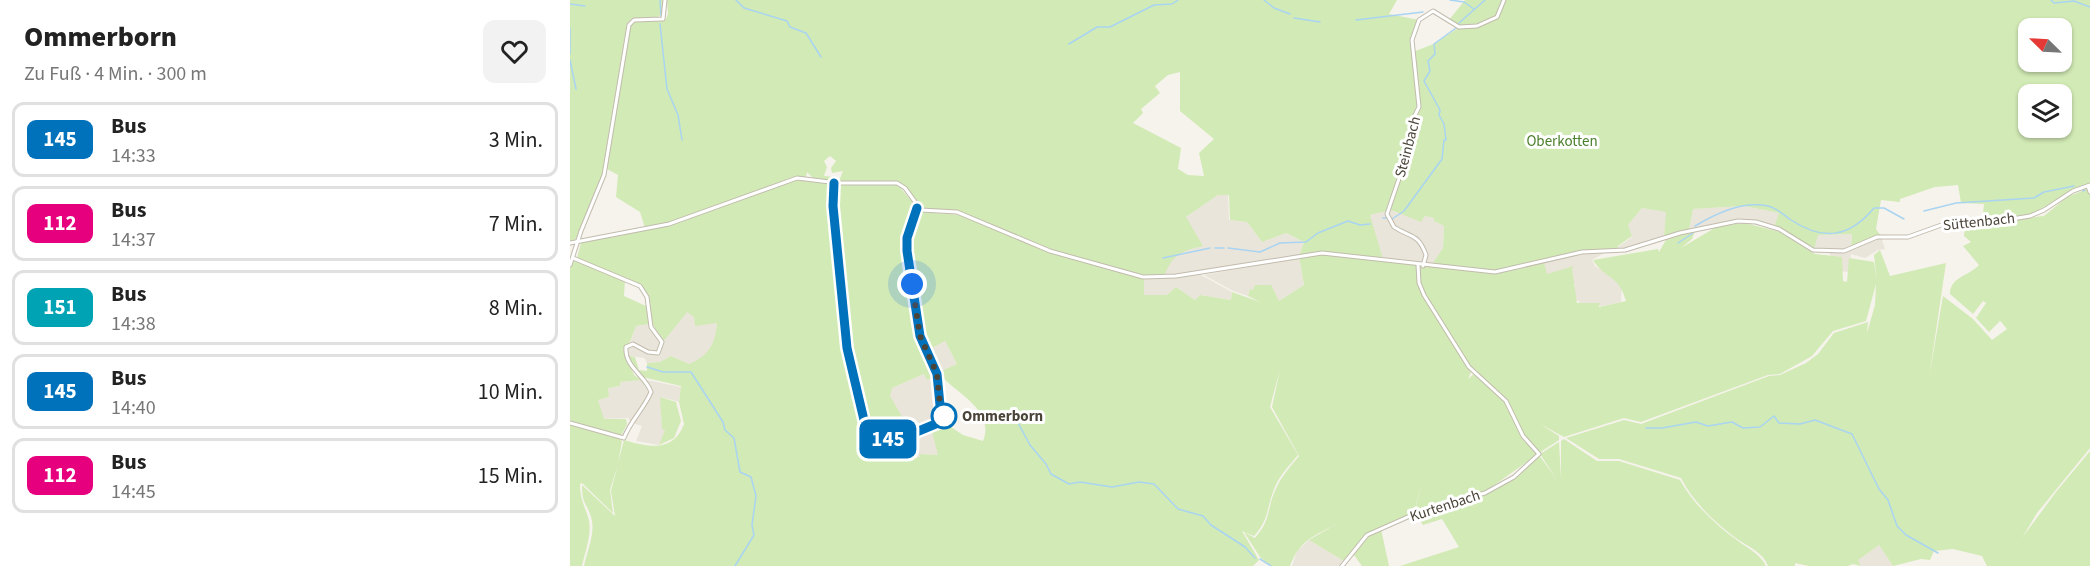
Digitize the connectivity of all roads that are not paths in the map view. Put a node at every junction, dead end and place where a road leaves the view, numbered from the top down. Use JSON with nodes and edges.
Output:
{"nodes":[{"id":1,"x":665,"y":0,"type":"edge"},
{"id":2,"x":1504,"y":0,"type":"edge"},
{"id":3,"x":834,"y":183,"type":"junction"},
{"id":4,"x":2089,"y":186,"type":"edge"},
{"id":5,"x":2090,"y":192,"type":"edge"},
{"id":6,"x":917,"y":208,"type":"junction"},
{"id":7,"x":580,"y":241,"type":"junction"},
{"id":8,"x":570,"y":243,"type":"edge"},
{"id":9,"x":573,"y":258,"type":"junction"},
{"id":10,"x":570,"y":265,"type":"edge"},
{"id":11,"x":1418,"y":265,"type":"junction"},
{"id":12,"x":1424,"y":266,"type":"junction"},
{"id":13,"x":570,"y":423,"type":"edge"},
{"id":14,"x":1342,"y":566,"type":"edge"}],
"edges":[{"from":1,"to":7,"type":"street"},
{"from":2,"to":12,"type":"street","name":"Steinbach"},
{"from":3,"to":6,"type":"street"},
{"from":3,"to":6,"type":"street"},
{"from":3,"to":7,"type":"street"},
{"from":4,"to":5,"type":"street","name":"Süttenbach"},
{"from":4,"to":12,"type":"street","name":"Süttenbach"},
{"from":6,"to":11,"type":"street"},
{"from":7,"to":8,"type":"street"},
{"from":7,"to":9,"type":"street"},
{"from":9,"to":10,"type":"street"},
{"from":9,"to":13,"type":"street"},
{"from":11,"to":12,"type":"street"},
{"from":11,"to":14,"type":"street","name":"Kurtenbach"}]}
